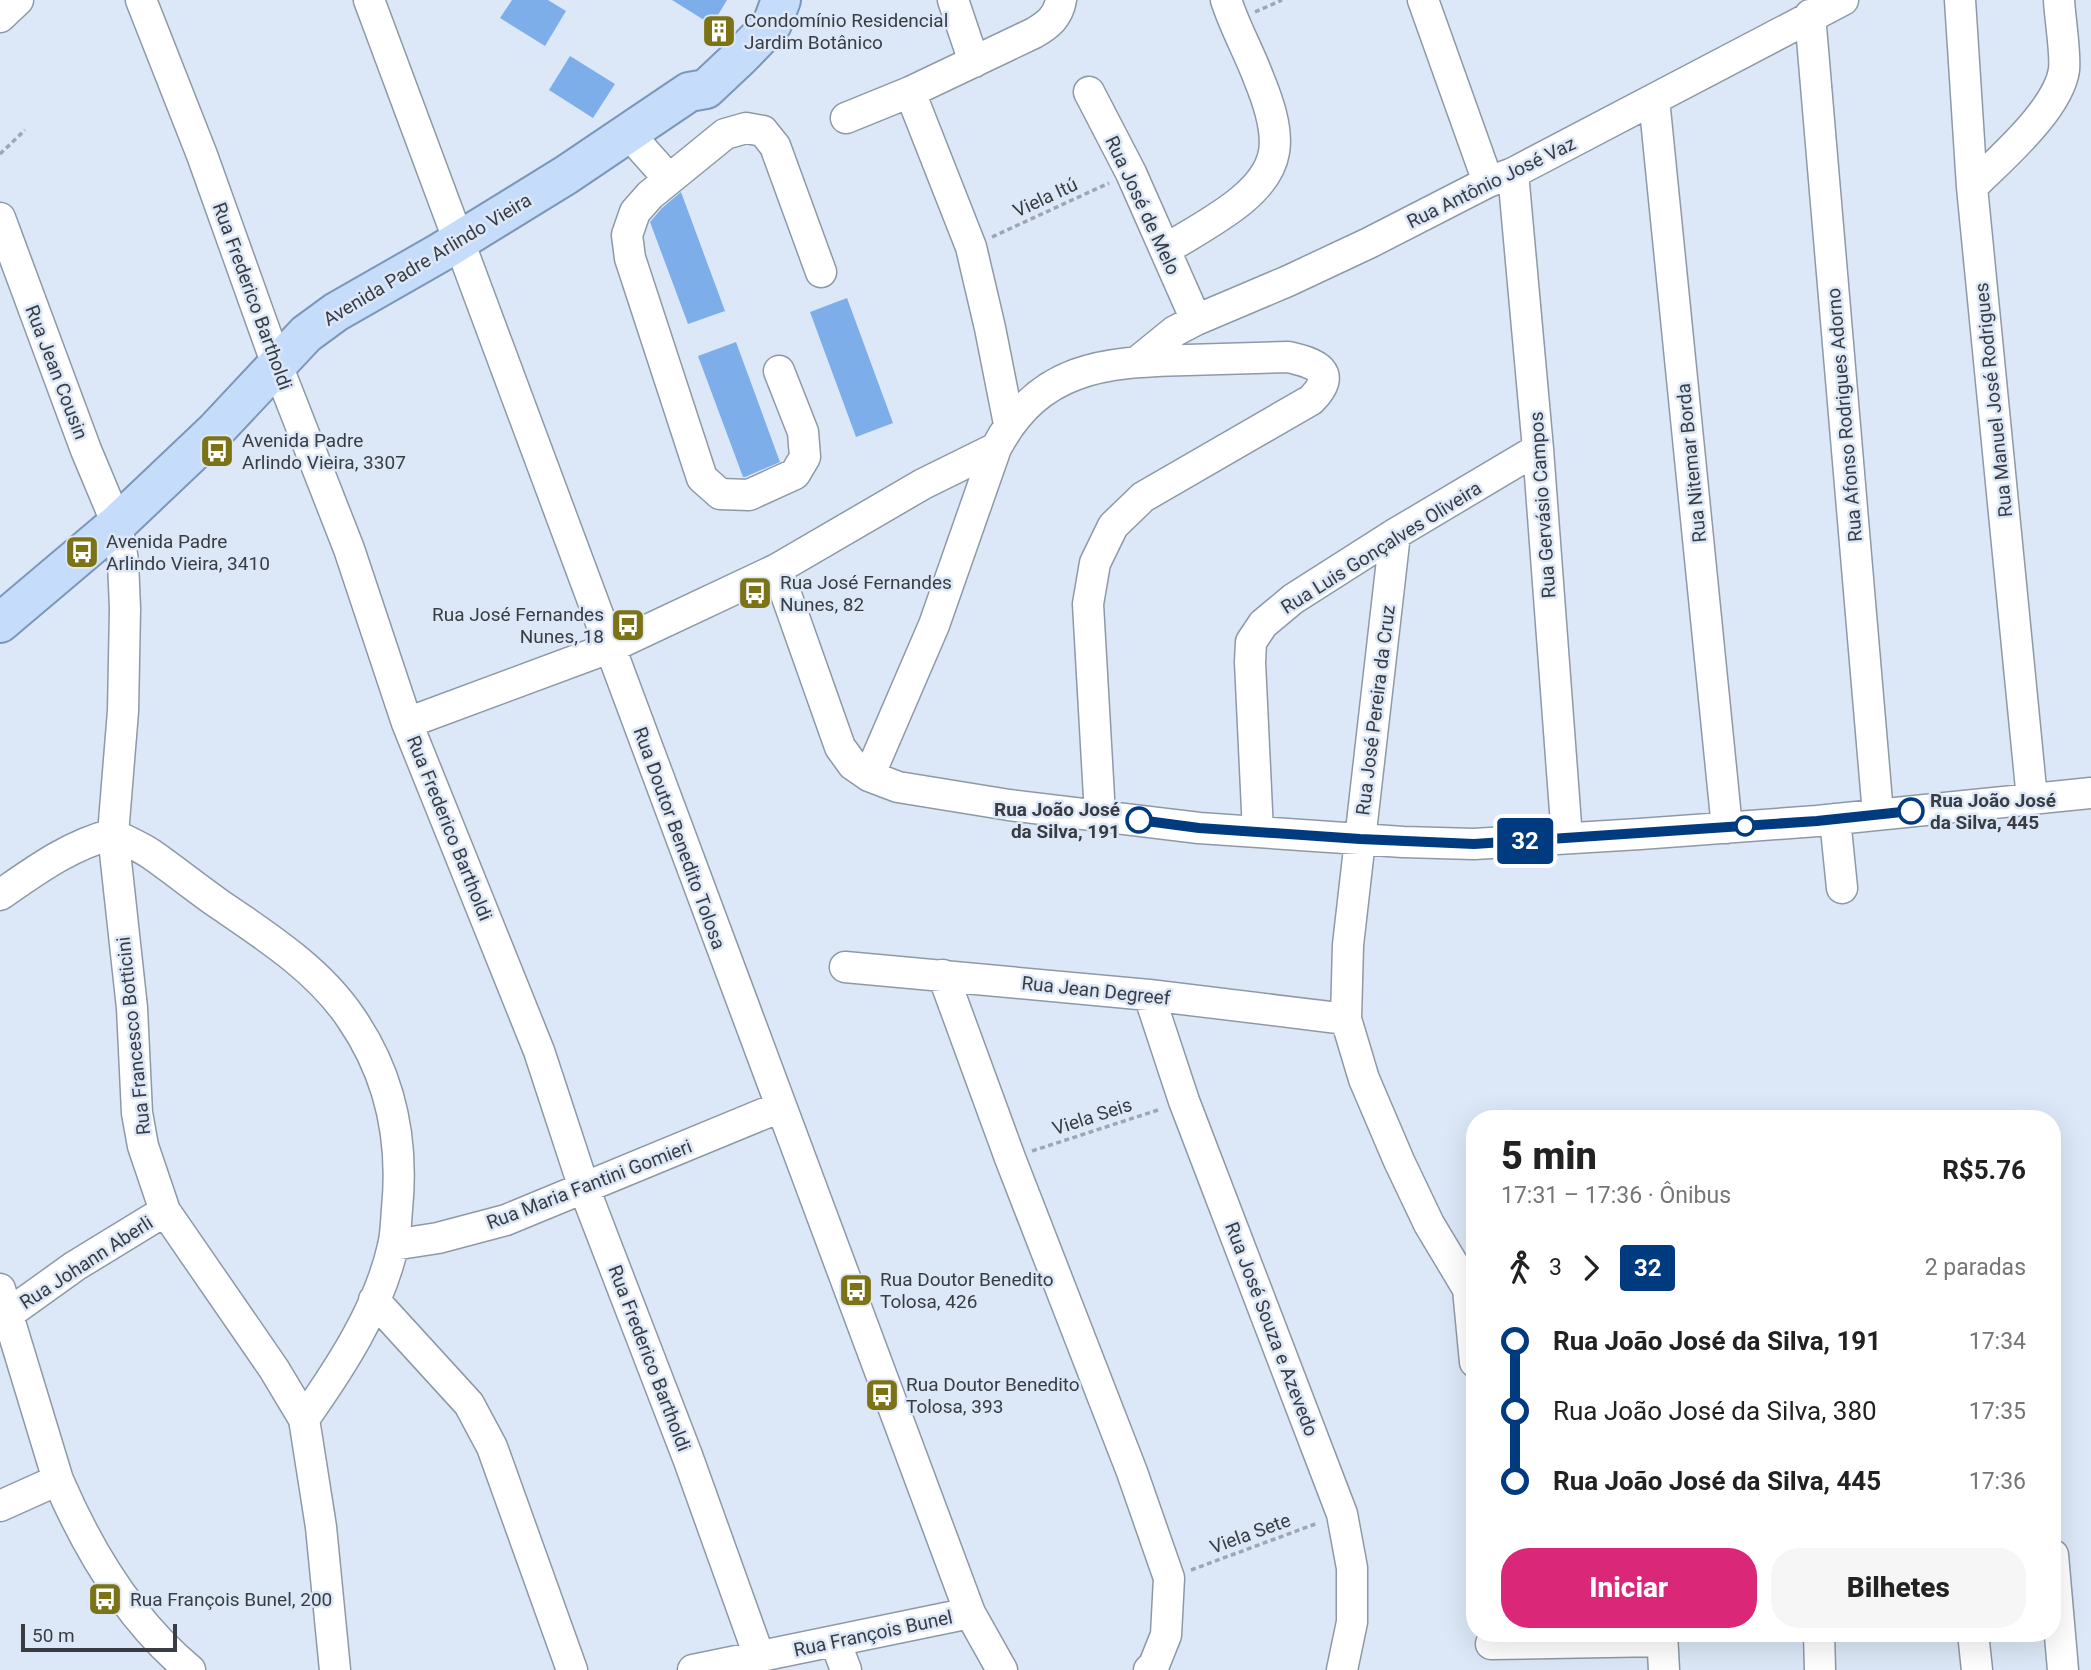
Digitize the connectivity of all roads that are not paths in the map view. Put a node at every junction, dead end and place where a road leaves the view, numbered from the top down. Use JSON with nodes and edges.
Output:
{"nodes":[{"id":1,"x":18,"y":0,"type":"edge"},
{"id":2,"x":141,"y":0,"type":"edge"},
{"id":3,"x":369,"y":0,"type":"edge"},
{"id":4,"x":953,"y":0,"type":"edge"},
{"id":5,"x":1061,"y":0,"type":"edge"},
{"id":6,"x":1226,"y":0,"type":"edge"},
{"id":7,"x":1423,"y":0,"type":"edge"},
{"id":8,"x":1843,"y":0,"type":"edge"},
{"id":9,"x":1961,"y":0,"type":"edge"},
{"id":10,"x":2059,"y":0,"type":"edge"},
{"id":11,"x":779,"y":4,"type":"edge"},
{"id":12,"x":1810,"y":15,"type":"junction"},
{"id":13,"x":0,"y":17,"type":"edge"},
{"id":14,"x":974,"y":62,"type":"junction"},
{"id":15,"x":910,"y":92,"type":"junction"},
{"id":16,"x":1089,"y":92,"type":"dead end"},
{"id":17,"x":1654,"y":99,"type":"junction"},
{"id":18,"x":846,"y":118,"type":"dead end"},
{"id":19,"x":628,"y":133,"type":"junction"},
{"id":20,"x":1501,"y":177,"type":"junction"},
{"id":21,"x":669,"y":179,"type":"junction"},
{"id":22,"x":1972,"y":187,"type":"junction"},
{"id":23,"x":0,"y":218,"type":"edge"},
{"id":24,"x":458,"y":242,"type":"junction"},
{"id":25,"x":1165,"y":250,"type":"junction"},
{"id":26,"x":821,"y":272,"type":"dead end"},
{"id":27,"x":1196,"y":320,"type":"junction"},
{"id":28,"x":1138,"y":361,"type":"junction"},
{"id":29,"x":277,"y":365,"type":"junction"},
{"id":30,"x":779,"y":371,"type":"dead end"},
{"id":31,"x":1003,"y":436,"type":"junction"},
{"id":32,"x":1538,"y":449,"type":"junction"},
{"id":33,"x":117,"y":524,"type":"junction"},
{"id":34,"x":1395,"y":534,"type":"junction"},
{"id":35,"x":777,"y":569,"type":"junction"},
{"id":36,"x":0,"y":623,"type":"edge"},
{"id":37,"x":609,"y":648,"type":"junction"},
{"id":38,"x":407,"y":723,"type":"junction"},
{"id":39,"x":869,"y":776,"type":"junction"},
{"id":40,"x":2091,"y":793,"type":"edge"},
{"id":41,"x":2032,"y":799,"type":"junction"},
{"id":42,"x":1878,"y":814,"type":"junction"},
{"id":43,"x":1100,"y":815,"type":"junction"},
{"id":44,"x":1835,"y":819,"type":"junction"},
{"id":45,"x":1727,"y":828,"type":"junction"},
{"id":46,"x":1258,"y":832,"type":"junction"},
{"id":47,"x":113,"y":834,"type":"junction"},
{"id":48,"x":1567,"y":838,"type":"junction"},
{"id":49,"x":1360,"y":839,"type":"junction"},
{"id":50,"x":1842,"y":888,"type":"dead end"},
{"id":51,"x":0,"y":895,"type":"edge"},
{"id":52,"x":845,"y":967,"type":"dead end"},
{"id":53,"x":943,"y":975,"type":"junction"},
{"id":54,"x":1149,"y":995,"type":"junction"},
{"id":55,"x":1346,"y":1018,"type":"junction"},
{"id":56,"x":780,"y":1107,"type":"junction"},
{"id":57,"x":584,"y":1188,"type":"junction"},
{"id":58,"x":165,"y":1211,"type":"junction"},
{"id":59,"x":393,"y":1245,"type":"junction"},
{"id":60,"x":1466,"y":1280,"type":"edge"},
{"id":61,"x":374,"y":1300,"type":"junction"},
{"id":62,"x":4,"y":1301,"type":"edge"},
{"id":63,"x":304,"y":1419,"type":"junction"},
{"id":64,"x":58,"y":1480,"type":"junction"},
{"id":65,"x":0,"y":1506,"type":"edge"},
{"id":66,"x":970,"y":1613,"type":"junction"},
{"id":67,"x":835,"y":1641,"type":"junction"},
{"id":68,"x":1819,"y":1642,"type":"edge"},
{"id":69,"x":1974,"y":1642,"type":"edge"},
{"id":70,"x":2061,"y":1642,"type":"edge"},
{"id":71,"x":1663,"y":1648,"type":"edge"},
{"id":72,"x":1491,"y":1649,"type":"edge"},
{"id":73,"x":759,"y":1656,"type":"junction"},
{"id":74,"x":190,"y":1670,"type":"edge"},
{"id":75,"x":335,"y":1670,"type":"edge"},
{"id":76,"x":572,"y":1670,"type":"edge"},
{"id":77,"x":693,"y":1670,"type":"edge"},
{"id":78,"x":846,"y":1670,"type":"edge"},
{"id":79,"x":1002,"y":1670,"type":"edge"},
{"id":80,"x":1149,"y":1670,"type":"edge"},
{"id":81,"x":1342,"y":1670,"type":"edge"},
{"id":82,"x":1820,"y":1670,"type":"edge"},
{"id":83,"x":1977,"y":1670,"type":"edge"},
{"id":84,"x":2063,"y":1670,"type":"edge"}],
"edges":[{"from":1,"to":13,"type":"street"},
{"from":2,"to":29,"type":"street","name":"Rua Frederico Bartholdi"},
{"from":3,"to":24,"type":"street","name":"Rua Doutor Benedito Tolosa"},
{"from":4,"to":14,"type":"street"},
{"from":5,"to":14,"type":"street"},
{"from":6,"to":25,"type":"street"},
{"from":7,"to":20,"type":"street","name":"Rua Gervásio Campos"},
{"from":8,"to":12,"type":"street","name":"Rua Antônio José Vaz"},
{"from":9,"to":22,"type":"street","name":"Rua Manuel José Rodrigues"},
{"from":10,"to":22,"type":"street"},
{"from":11,"to":19,"type":"main road","name":"Avenida Padre Arlindo Vieira"},
{"from":12,"to":17,"type":"street","name":"Rua Antônio José Vaz"},
{"from":12,"to":42,"type":"street","name":"Rua Afonso Rodrigues Adorno"},
{"from":14,"to":15,"type":"street"},
{"from":15,"to":18,"type":"street"},
{"from":15,"to":31,"type":"street"},
{"from":16,"to":25,"type":"street","name":"Rua José de Melo"},
{"from":17,"to":20,"type":"street","name":"Rua Antônio José Vaz"},
{"from":17,"to":45,"type":"street","name":"Rua Nitemar Borda"},
{"from":19,"to":21,"type":"street"},
{"from":19,"to":24,"type":"main road","name":"Avenida Padre Arlindo Vieira"},
{"from":20,"to":27,"type":"street","name":"Rua Antônio José Vaz"},
{"from":20,"to":32,"type":"street","name":"Rua Gervásio Campos"},
{"from":21,"to":26,"type":"street"},
{"from":21,"to":30,"type":"street"},
{"from":22,"to":41,"type":"street","name":"Rua Manuel José Rodrigues"},
{"from":23,"to":33,"type":"street","name":"Rua Jean Cousin"},
{"from":24,"to":29,"type":"main road","name":"Avenida Padre Arlindo Vieira"},
{"from":24,"to":37,"type":"street","name":"Rua Doutor Benedito Tolosa"},
{"from":25,"to":27,"type":"street","name":"Rua José de Melo"},
{"from":27,"to":28,"type":"street","name":"Rua Antônio José Vaz"},
{"from":28,"to":31,"type":"street"},
{"from":28,"to":43,"type":"street"},
{"from":29,"to":33,"type":"main road","name":"Avenida Padre Arlindo Vieira"},
{"from":29,"to":38,"type":"street","name":"Rua Frederico Bartholdi"},
{"from":31,"to":35,"type":"street"},
{"from":31,"to":39,"type":"street"},
{"from":32,"to":34,"type":"street","name":"Rua Luis Gonçalves Oliveira"},
{"from":32,"to":48,"type":"street","name":"Rua Gervásio Campos"},
{"from":33,"to":36,"type":"main road","name":"Avenida Padre Arlindo Vieira"},
{"from":33,"to":47,"type":"street","name":"Rua Francesco Botticini"},
{"from":34,"to":46,"type":"street","name":"Rua Luis Gonçalves Oliveira"},
{"from":34,"to":49,"type":"street","name":"Rua José Pereira da Cruz"},
{"from":35,"to":37,"type":"street"},
{"from":35,"to":39,"type":"street"},
{"from":37,"to":38,"type":"street"},
{"from":37,"to":56,"type":"street","name":"Rua Doutor Benedito Tolosa"},
{"from":38,"to":57,"type":"street","name":"Rua Frederico Bartholdi"},
{"from":39,"to":43,"type":"street"},
{"from":40,"to":41,"type":"street"},
{"from":41,"to":42,"type":"street"},
{"from":42,"to":44,"type":"street"},
{"from":43,"to":46,"type":"street"},
{"from":44,"to":45,"type":"street"},
{"from":44,"to":50,"type":"street"},
{"from":45,"to":48,"type":"street"},
{"from":46,"to":49,"type":"street"},
{"from":47,"to":51,"type":"street"},
{"from":47,"to":58,"type":"street","name":"Rua Francesco Botticini"},
{"from":47,"to":59,"type":"street"},
{"from":48,"to":49,"type":"street"},
{"from":49,"to":55,"type":"street","name":"Rua José Pereira da Cruz"},
{"from":52,"to":53,"type":"street","name":"Rua Jean Degreef"},
{"from":53,"to":54,"type":"street","name":"Rua Jean Degreef"},
{"from":53,"to":80,"type":"street"},
{"from":54,"to":55,"type":"street","name":"Rua Jean Degreef"},
{"from":54,"to":81,"type":"street","name":"Rua José Souza e Azevedo"},
{"from":55,"to":60,"type":"street","name":"Rua José Pereira da Cruz"},
{"from":56,"to":57,"type":"street","name":"Rua Maria Fantini Gomieri"},
{"from":56,"to":66,"type":"street","name":"Rua Doutor Benedito Tolosa"},
{"from":57,"to":59,"type":"street","name":"Rua Maria Fantini Gomieri"},
{"from":57,"to":73,"type":"street","name":"Rua Frederico Bartholdi"},
{"from":58,"to":62,"type":"street","name":"Rua Johann Aberli"},
{"from":58,"to":63,"type":"street","name":"Rua Francesco Botticini"},
{"from":59,"to":61,"type":"street"},
{"from":61,"to":63,"type":"street"},
{"from":61,"to":76,"type":"street"},
{"from":62,"to":64,"type":"street"},
{"from":63,"to":75,"type":"street","name":"Rua Francesco Botticini"},
{"from":64,"to":65,"type":"street"},
{"from":64,"to":74,"type":"street"},
{"from":66,"to":67,"type":"street","name":"Rua François Bunel"},
{"from":66,"to":79,"type":"street","name":"Rua Doutor Benedito Tolosa"},
{"from":67,"to":73,"type":"street","name":"Rua François Bunel"},
{"from":67,"to":78,"type":"street"},
{"from":68,"to":82,"type":"street"},
{"from":69,"to":83,"type":"street"},
{"from":70,"to":84,"type":"street"},
{"from":71,"to":72,"type":"street"},
{"from":73,"to":77,"type":"street","name":"Rua François Bunel"}]}
